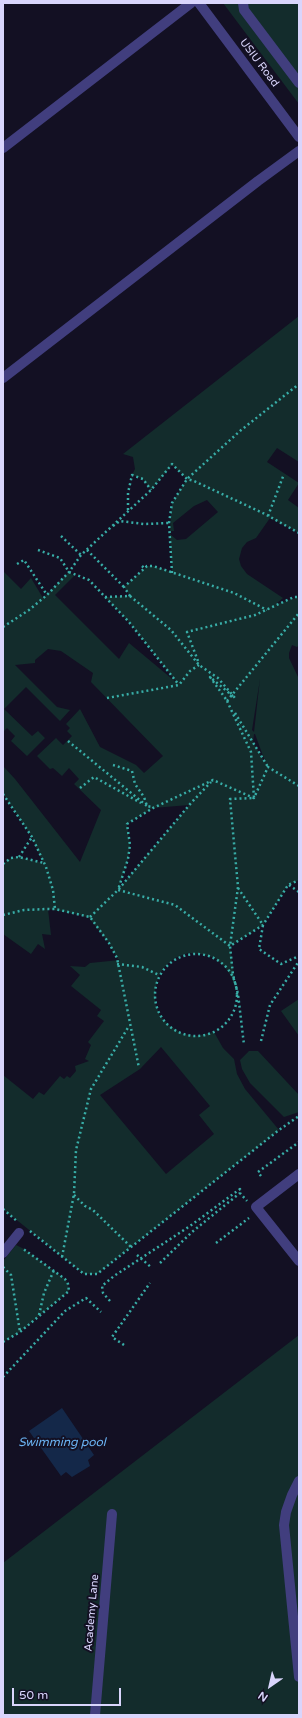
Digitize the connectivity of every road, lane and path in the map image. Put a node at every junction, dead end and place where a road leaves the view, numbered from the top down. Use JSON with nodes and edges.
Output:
{"nodes":[{"id":1,"x":191,"y":3,"type":"edge"},
{"id":2,"x":199,"y":3,"type":"edge"},
{"id":3,"x":243,"y":3,"type":"edge"},
{"id":4,"x":299,"y":83,"type":"edge"},
{"id":5,"x":299,"y":137,"type":"edge"},
{"id":6,"x":3,"y":148,"type":"edge"},
{"id":7,"x":299,"y":151,"type":"edge"},
{"id":8,"x":3,"y":378,"type":"edge"},
{"id":9,"x":299,"y":384,"type":"edge"},
{"id":10,"x":284,"y":474,"type":"dead end"},
{"id":11,"x":187,"y":479,"type":"junction"},
{"id":12,"x":151,"y":490,"type":"junction"},
{"id":13,"x":128,"y":511,"type":"junction"},
{"id":14,"x":268,"y":516,"type":"junction"},
{"id":15,"x":169,"y":523,"type":"junction"},
{"id":16,"x":107,"y":530,"type":"junction"},
{"id":17,"x":299,"y":533,"type":"edge"},
{"id":18,"x":61,"y":536,"type":"dead end"},
{"id":19,"x":38,"y":550,"type":"dead end"},
{"id":20,"x":87,"y":550,"type":"junction"},
{"id":21,"x":81,"y":555,"type":"junction"},
{"id":22,"x":17,"y":564,"type":"dead end"},
{"id":23,"x":142,"y":566,"type":"dead end"},
{"id":24,"x":144,"y":569,"type":"junction"},
{"id":25,"x":69,"y":572,"type":"junction"},
{"id":26,"x":172,"y":573,"type":"junction"},
{"id":27,"x":124,"y":587,"type":"junction"},
{"id":28,"x":47,"y":595,"type":"junction"},
{"id":29,"x":130,"y":596,"type":"junction"},
{"id":30,"x":105,"y":597,"type":"junction"},
{"id":31,"x":299,"y":597,"type":"edge"},
{"id":32,"x":267,"y":610,"type":"junction"},
{"id":33,"x":299,"y":613,"type":"edge"},
{"id":34,"x":3,"y":626,"type":"edge"},
{"id":35,"x":200,"y":665,"type":"junction"},
{"id":36,"x":179,"y":685,"type":"junction"},
{"id":37,"x":107,"y":698,"type":"dead end"},
{"id":38,"x":228,"y":701,"type":"junction"},
{"id":39,"x":68,"y":741,"type":"dead end"},
{"id":40,"x":113,"y":765,"type":"dead end"},
{"id":41,"x":268,"y":767,"type":"junction"},
{"id":42,"x":213,"y":780,"type":"junction"},
{"id":43,"x":299,"y":786,"type":"edge"},
{"id":44,"x":80,"y":788,"type":"dead end"},
{"id":45,"x":3,"y":794,"type":"edge"},
{"id":46,"x":254,"y":798,"type":"junction"},
{"id":47,"x":147,"y":806,"type":"junction"},
{"id":48,"x":153,"y":808,"type":"junction"},
{"id":49,"x":32,"y":838,"type":"junction"},
{"id":50,"x":19,"y":857,"type":"junction"},
{"id":51,"x":44,"y":863,"type":"junction"},
{"id":52,"x":3,"y":864,"type":"edge"},
{"id":53,"x":299,"y":880,"type":"edge"},
{"id":54,"x":288,"y":885,"type":"junction"},
{"id":55,"x":238,"y":887,"type":"junction"},
{"id":56,"x":118,"y":890,"type":"junction"},
{"id":57,"x":299,"y":892,"type":"edge"},
{"id":58,"x":56,"y":909,"type":"junction"},
{"id":59,"x":3,"y":915,"type":"edge"},
{"id":60,"x":90,"y":917,"type":"junction"},
{"id":61,"x":262,"y":925,"type":"junction"},
{"id":62,"x":230,"y":946,"type":"junction"},
{"id":63,"x":299,"y":956,"type":"edge"},
{"id":64,"x":299,"y":961,"type":"edge"},
{"id":65,"x":117,"y":964,"type":"junction"},
{"id":66,"x":159,"y":975,"type":"junction"},
{"id":67,"x":130,"y":1025,"type":"junction"},
{"id":68,"x":261,"y":1041,"type":"dead end"},
{"id":69,"x":244,"y":1045,"type":"dead end"},
{"id":70,"x":139,"y":1068,"type":"dead end"},
{"id":71,"x":299,"y":1116,"type":"edge"},
{"id":72,"x":299,"y":1142,"type":"edge"},
{"id":73,"x":299,"y":1174,"type":"edge"},
{"id":74,"x":261,"y":1176,"type":"dead end"},
{"id":75,"x":240,"y":1193,"type":"junction"},
{"id":76,"x":74,"y":1194,"type":"junction"},
{"id":77,"x":248,"y":1203,"type":"dead end"},
{"id":78,"x":250,"y":1217,"type":"dead end"},
{"id":79,"x":19,"y":1233,"type":"dead end"},
{"id":80,"x":11,"y":1243,"type":"junction"},
{"id":81,"x":216,"y":1243,"type":"dead end"},
{"id":82,"x":131,"y":1247,"type":"junction"},
{"id":83,"x":3,"y":1253,"type":"edge"},
{"id":84,"x":137,"y":1255,"type":"dead end"},
{"id":85,"x":142,"y":1258,"type":"junction"},
{"id":86,"x":299,"y":1261,"type":"edge"},
{"id":87,"x":160,"y":1263,"type":"dead end"},
{"id":88,"x":3,"y":1267,"type":"edge"},
{"id":89,"x":152,"y":1268,"type":"dead end"},
{"id":90,"x":54,"y":1270,"type":"junction"},
{"id":91,"x":150,"y":1283,"type":"dead end"},
{"id":92,"x":110,"y":1301,"type":"dead end"},
{"id":93,"x":101,"y":1312,"type":"dead end"},
{"id":94,"x":39,"y":1316,"type":"junction"},
{"id":95,"x":20,"y":1332,"type":"junction"},
{"id":96,"x":3,"y":1342,"type":"edge"},
{"id":97,"x":124,"y":1346,"type":"dead end"},
{"id":98,"x":3,"y":1377,"type":"edge"},
{"id":99,"x":299,"y":1481,"type":"edge"},
{"id":100,"x":112,"y":1514,"type":"dead end"},
{"id":101,"x":299,"y":1676,"type":"edge"},
{"id":102,"x":96,"y":1715,"type":"edge"}],
"edges":[{"from":1,"to":6,"type":"street"},
{"from":2,"to":5,"type":"street","name":"USIU Road"},
{"from":3,"to":4,"type":"street"},
{"from":7,"to":8,"type":"street"},
{"from":9,"to":11,"type":"path"},
{"from":10,"to":14,"type":"path"},
{"from":11,"to":12,"type":"path"},
{"from":11,"to":14,"type":"path"},
{"from":11,"to":15,"type":"path"},
{"from":12,"to":13,"type":"path"},
{"from":12,"to":13,"type":"path"},
{"from":13,"to":16,"type":"path"},
{"from":14,"to":17,"type":"path"},
{"from":15,"to":16,"type":"path"},
{"from":15,"to":26,"type":"path"},
{"from":16,"to":20,"type":"path"},
{"from":18,"to":21,"type":"path"},
{"from":19,"to":25,"type":"path"},
{"from":20,"to":21,"type":"path"},
{"from":20,"to":27,"type":"path"},
{"from":21,"to":25,"type":"path"},
{"from":22,"to":28,"type":"path"},
{"from":23,"to":24,"type":"path"},
{"from":24,"to":26,"type":"path"},
{"from":24,"to":27,"type":"path"},
{"from":25,"to":28,"type":"path"},
{"from":25,"to":30,"type":"path"},
{"from":26,"to":32,"type":"path"},
{"from":27,"to":29,"type":"path"},
{"from":28,"to":34,"type":"path"},
{"from":29,"to":30,"type":"path"},
{"from":29,"to":35,"type":"path"},
{"from":30,"to":36,"type":"path"},
{"from":31,"to":32,"type":"path"},
{"from":32,"to":35,"type":"path"},
{"from":33,"to":38,"type":"path"},
{"from":35,"to":36,"type":"path"},
{"from":35,"to":38,"type":"path"},
{"from":36,"to":37,"type":"path"},
{"from":38,"to":41,"type":"path"},
{"from":38,"to":46,"type":"path"},
{"from":39,"to":47,"type":"path"},
{"from":40,"to":47,"type":"path"},
{"from":41,"to":43,"type":"path"},
{"from":41,"to":46,"type":"path"},
{"from":42,"to":46,"type":"path"},
{"from":42,"to":48,"type":"path"},
{"from":42,"to":56,"type":"path"},
{"from":44,"to":47,"type":"path"},
{"from":45,"to":49,"type":"path"},
{"from":46,"to":55,"type":"path"},
{"from":47,"to":48,"type":"path"},
{"from":48,"to":56,"type":"path"},
{"from":49,"to":50,"type":"path"},
{"from":49,"to":51,"type":"path"},
{"from":50,"to":51,"type":"path"},
{"from":50,"to":52,"type":"path"},
{"from":51,"to":58,"type":"path"},
{"from":53,"to":54,"type":"path"},
{"from":54,"to":57,"type":"path"},
{"from":54,"to":61,"type":"path"},
{"from":55,"to":61,"type":"path"},
{"from":55,"to":62,"type":"path"},
{"from":56,"to":60,"type":"path"},
{"from":56,"to":62,"type":"path"},
{"from":58,"to":59,"type":"path"},
{"from":58,"to":60,"type":"path"},
{"from":60,"to":65,"type":"path"},
{"from":61,"to":62,"type":"path"},
{"from":61,"to":63,"type":"path"},
{"from":62,"to":69,"type":"path"},
{"from":64,"to":68,"type":"path"},
{"from":65,"to":66,"type":"path"},
{"from":65,"to":67,"type":"path"},
{"from":66,"to":66,"type":"path"},
{"from":67,"to":70,"type":"path"},
{"from":67,"to":76,"type":"path"},
{"from":71,"to":82,"type":"path"},
{"from":72,"to":74,"type":"path"},
{"from":73,"to":86,"type":"street"},
{"from":75,"to":77,"type":"path"},
{"from":75,"to":85,"type":"path"},
{"from":75,"to":87,"type":"path"},
{"from":76,"to":82,"type":"path"},
{"from":76,"to":82,"type":"path"},
{"from":78,"to":81,"type":"path"},
{"from":79,"to":80,"type":"street"},
{"from":80,"to":83,"type":"street"},
{"from":80,"to":90,"type":"path"},
{"from":84,"to":85,"type":"path"},
{"from":85,"to":89,"type":"path"},
{"from":85,"to":92,"type":"path"},
{"from":88,"to":95,"type":"path"},
{"from":90,"to":94,"type":"path"},
{"from":90,"to":94,"type":"path"},
{"from":91,"to":97,"type":"path"},
{"from":93,"to":98,"type":"path"},
{"from":94,"to":95,"type":"path"},
{"from":95,"to":96,"type":"path"},
{"from":99,"to":101,"type":"street"},
{"from":100,"to":102,"type":"street","name":"Academy Lane"}]}
